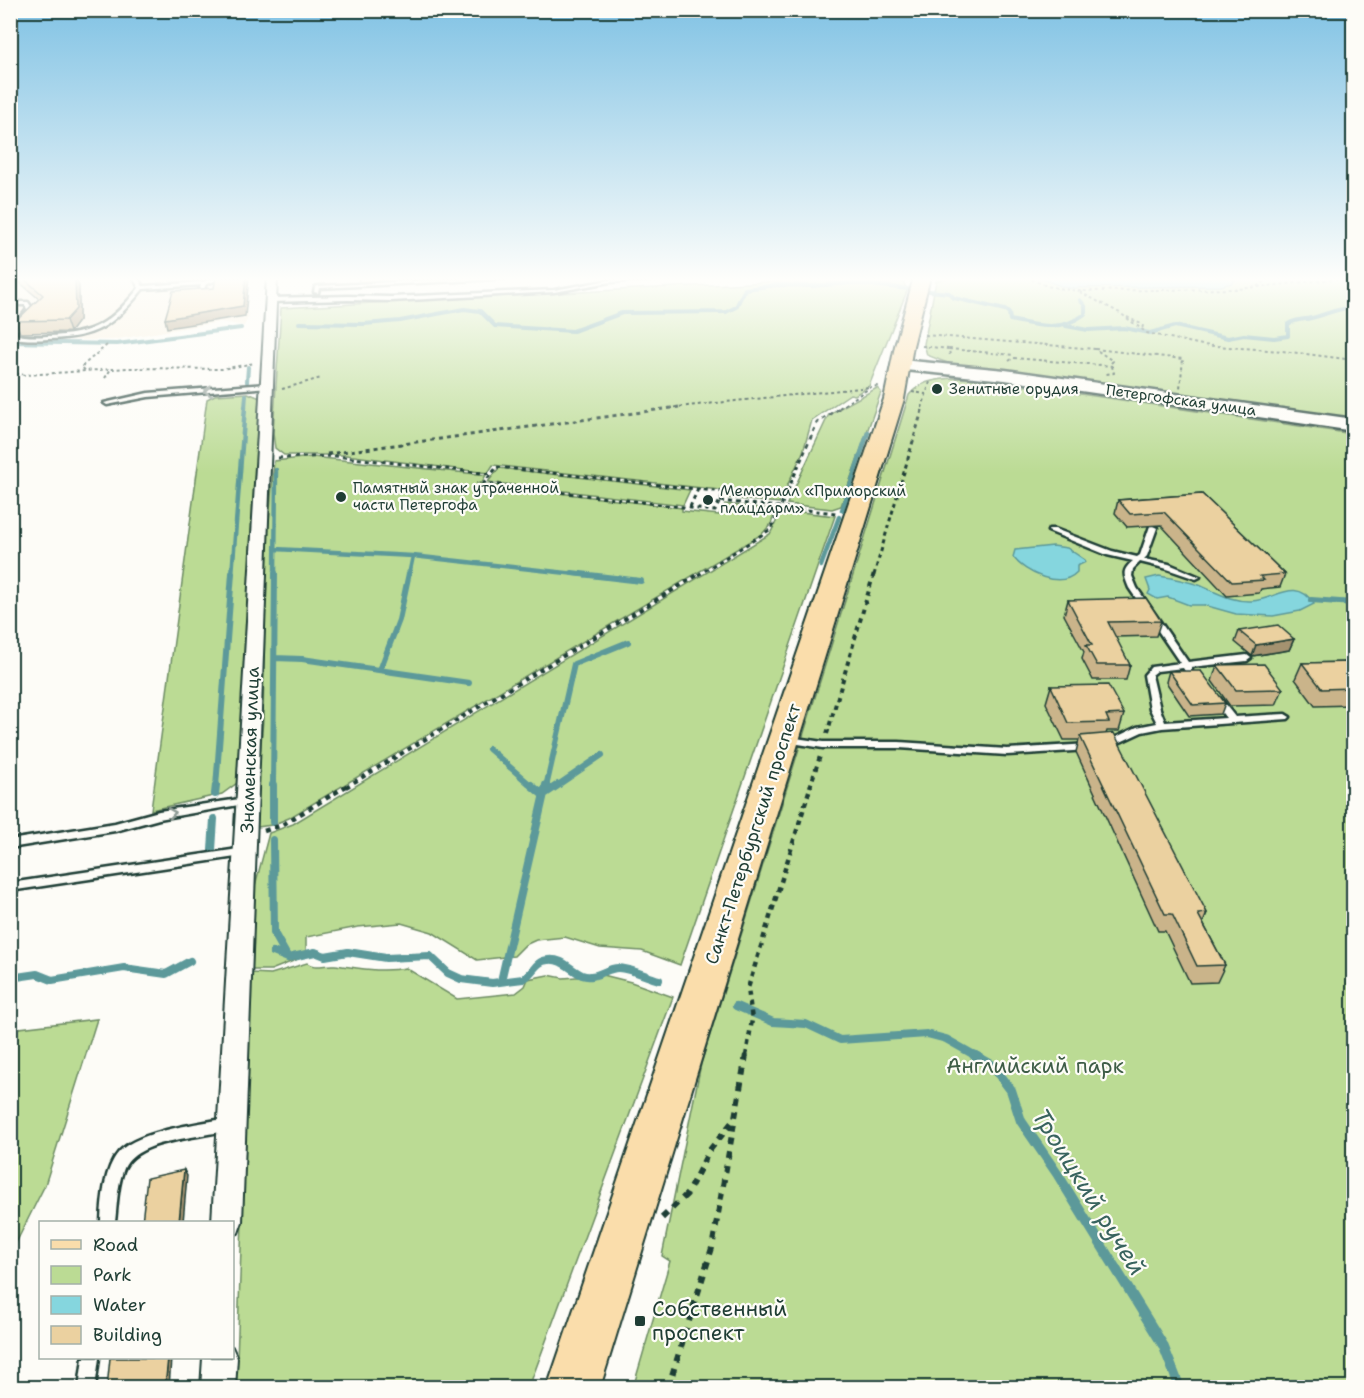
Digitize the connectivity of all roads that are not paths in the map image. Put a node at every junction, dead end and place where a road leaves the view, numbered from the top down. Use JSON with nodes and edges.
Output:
{"nodes":[{"id":1,"x":268,"y":342,"type":"edge"},
{"id":2,"x":906,"y":342,"type":"edge"},
{"id":3,"x":901,"y":366,"type":"junction"},
{"id":4,"x":267,"y":389,"type":"junction"},
{"id":5,"x":107,"y":403,"type":"dead end"},
{"id":6,"x":1353,"y":425,"type":"edge"},
{"id":7,"x":1153,"y":528,"type":"dead end"},
{"id":8,"x":1052,"y":531,"type":"dead end"},
{"id":9,"x":1139,"y":559,"type":"junction"},
{"id":10,"x":1196,"y":577,"type":"dead end"},
{"id":11,"x":1247,"y":658,"type":"dead end"},
{"id":12,"x":1190,"y":670,"type":"junction"},
{"id":13,"x":1214,"y":695,"type":"edge"},
{"id":14,"x":1285,"y":717,"type":"dead end"},
{"id":15,"x":1232,"y":720,"type":"junction"},
{"id":16,"x":1162,"y":725,"type":"junction"},
{"id":17,"x":784,"y":740,"type":"junction"},
{"id":18,"x":246,"y":801,"type":"junction"},
{"id":19,"x":10,"y":844,"type":"edge"},
{"id":20,"x":246,"y":844,"type":"junction"},
{"id":21,"x":10,"y":887,"type":"edge"},
{"id":22,"x":232,"y":1124,"type":"junction"},
{"id":23,"x":108,"y":1221,"type":"edge"},
{"id":24,"x":227,"y":1221,"type":"edge"},
{"id":25,"x":91,"y":1359,"type":"edge"},
{"id":26,"x":220,"y":1359,"type":"edge"},
{"id":27,"x":87,"y":1388,"type":"edge"},
{"id":28,"x":218,"y":1388,"type":"edge"},
{"id":29,"x":573,"y":1388,"type":"edge"}],
"edges":[{"from":1,"to":4,"type":"street","name":"Знаменская улица"},
{"from":2,"to":3,"type":"main road","name":"Санкт-Петербургский проспект"},
{"from":3,"to":6,"type":"main road","name":"Петергофская улица"},
{"from":3,"to":17,"type":"main road","name":"Санкт-Петербургский проспект"},
{"from":4,"to":5,"type":"lane","one_way":true},
{"from":4,"to":18,"type":"street","name":"Знаменская улица"},
{"from":7,"to":9,"type":"lane"},
{"from":8,"to":9,"type":"lane"},
{"from":9,"to":10,"type":"lane"},
{"from":9,"to":12,"type":"lane"},
{"from":11,"to":12,"type":"lane"},
{"from":12,"to":16,"type":"lane"},
{"from":13,"to":15,"type":"lane"},
{"from":14,"to":15,"type":"lane"},
{"from":15,"to":16,"type":"lane"},
{"from":16,"to":17,"type":"lane"},
{"from":17,"to":29,"type":"main road","name":"Санкт-Петербургский проспект"},
{"from":19,"to":18,"type":"lane","one_way":true},
{"from":18,"to":20,"type":"street","name":"Знаменская улица"},
{"from":20,"to":21,"type":"lane"},
{"from":20,"to":22,"type":"street","name":"Знаменская улица"},
{"from":22,"to":23,"type":"lane"},
{"from":22,"to":24,"type":"street","name":"Знаменская улица"},
{"from":25,"to":27,"type":"lane"},
{"from":26,"to":28,"type":"street"}]}
